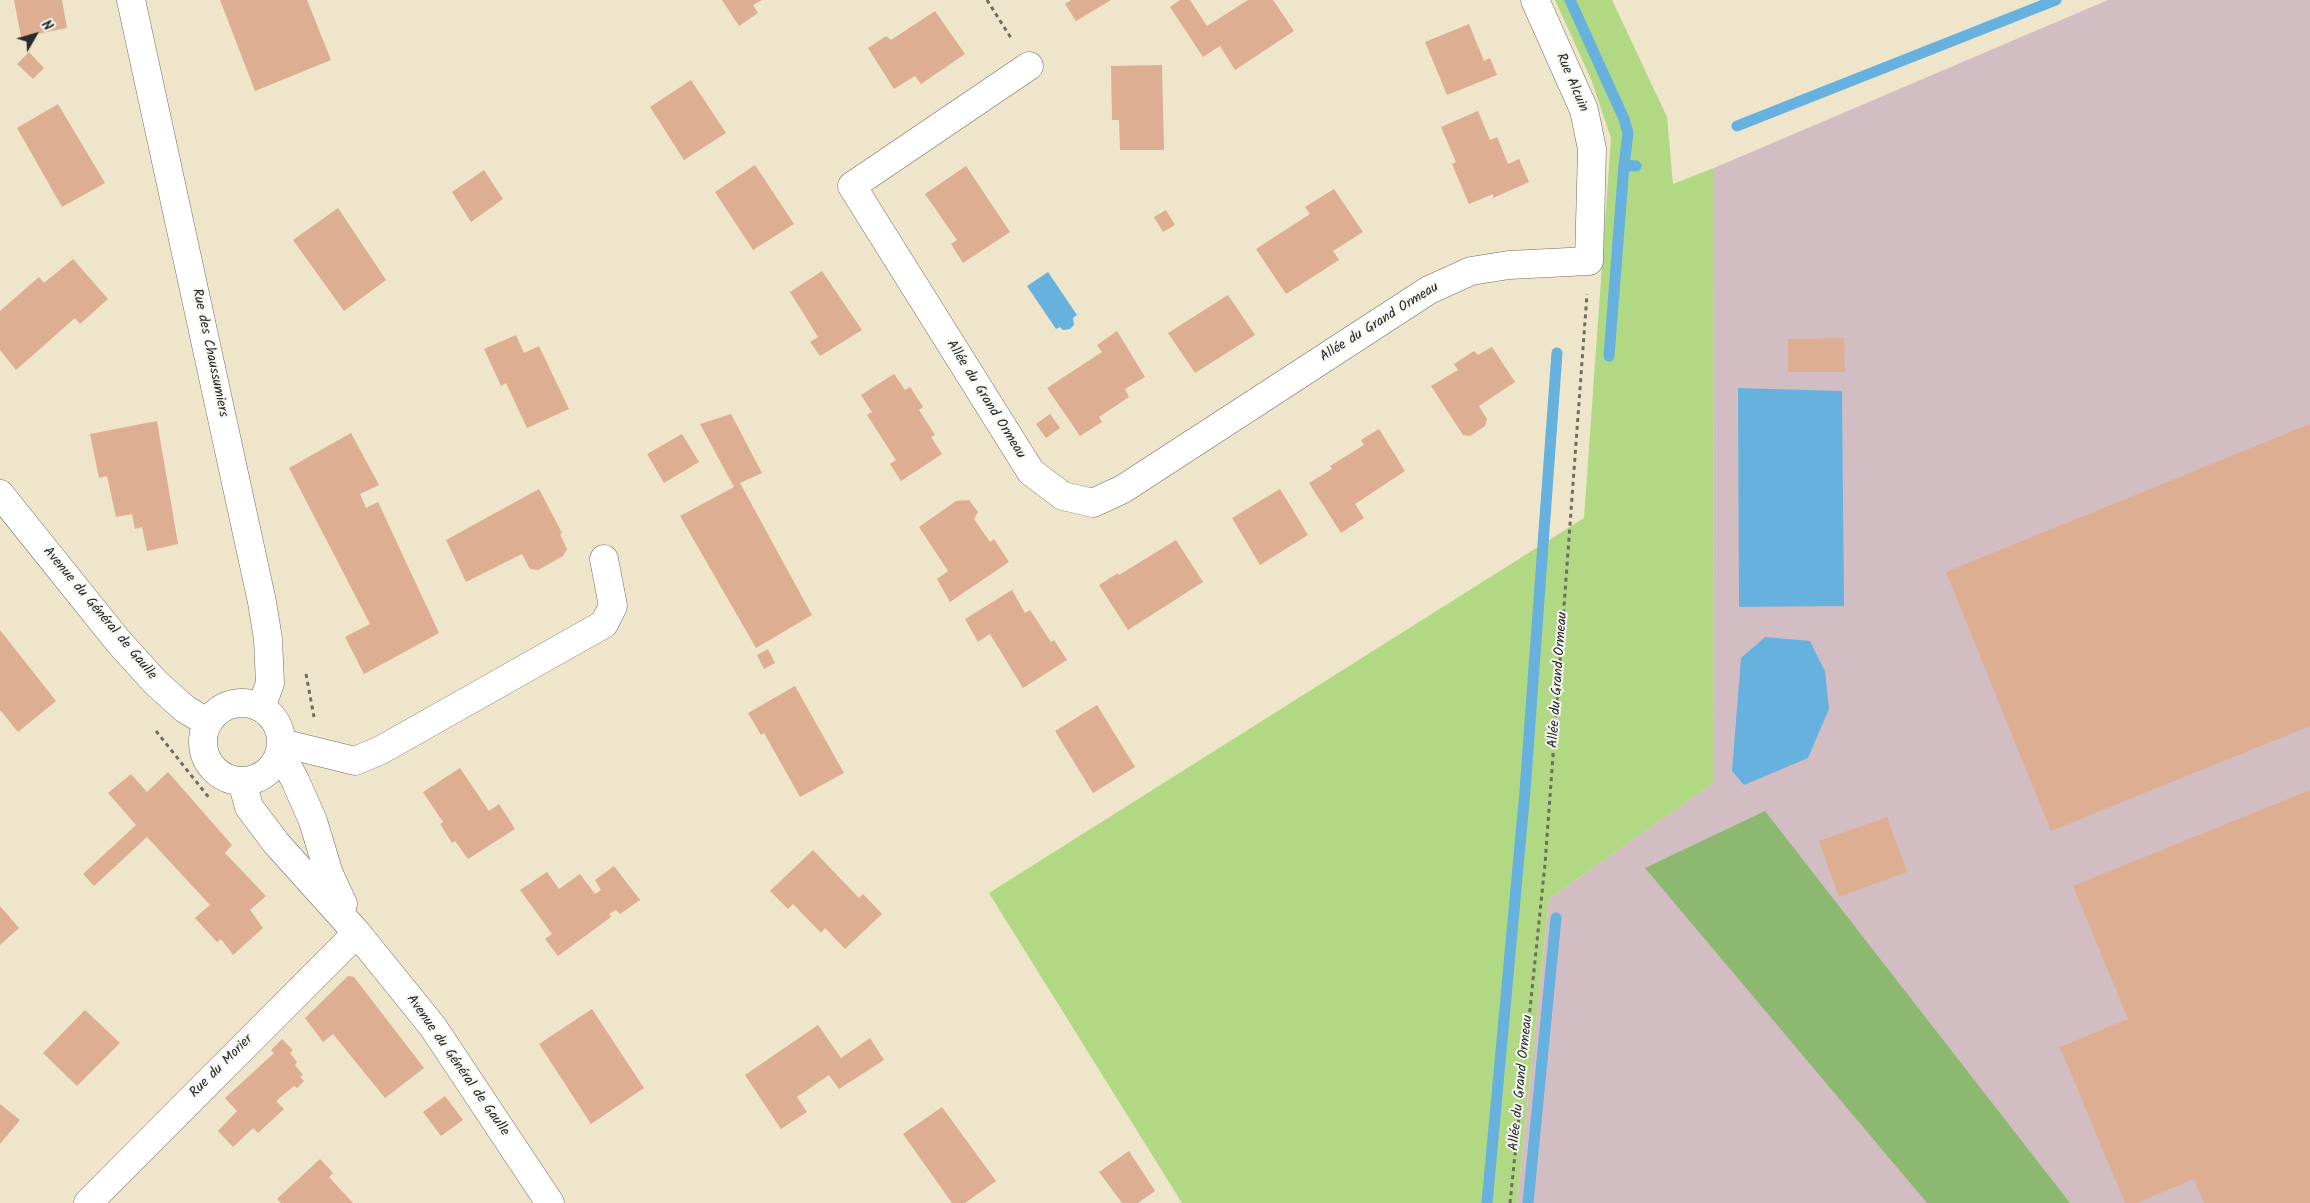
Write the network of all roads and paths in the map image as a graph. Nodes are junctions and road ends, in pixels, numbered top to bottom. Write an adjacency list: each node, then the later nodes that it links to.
1 (132, 0): 8 (street, Rue des Chaussumiers)
2 (987, 0): 4 (path)
3 (1535, 0): 5 (street, Rue Alcuin)
4 (1029, 66): 5 (street, Allée du Grand Ormeau)
5 (1589, 261): 15 (path, Allée du Grand Ormeau)
6 (0, 494): 9 (street, Avenue du Général de Gaulle)
7 (604, 559): 10 (street)
8 (261, 708): 9 (street); 10 (street, Avenue du Général de Gaulle)
9 (208, 723): 11 (street)
10 (281, 748): 11 (street); 12 (street, Avenue du Général de Gaulle)
11 (242, 781): 12 (street, Avenue du Général de Gaulle)
12 (357, 933): 13 (street, Rue du Morier); 14 (street, Avenue du Général de Gaulle)
13 (88, 1203)
14 (550, 1203)
15 (1510, 1203)

